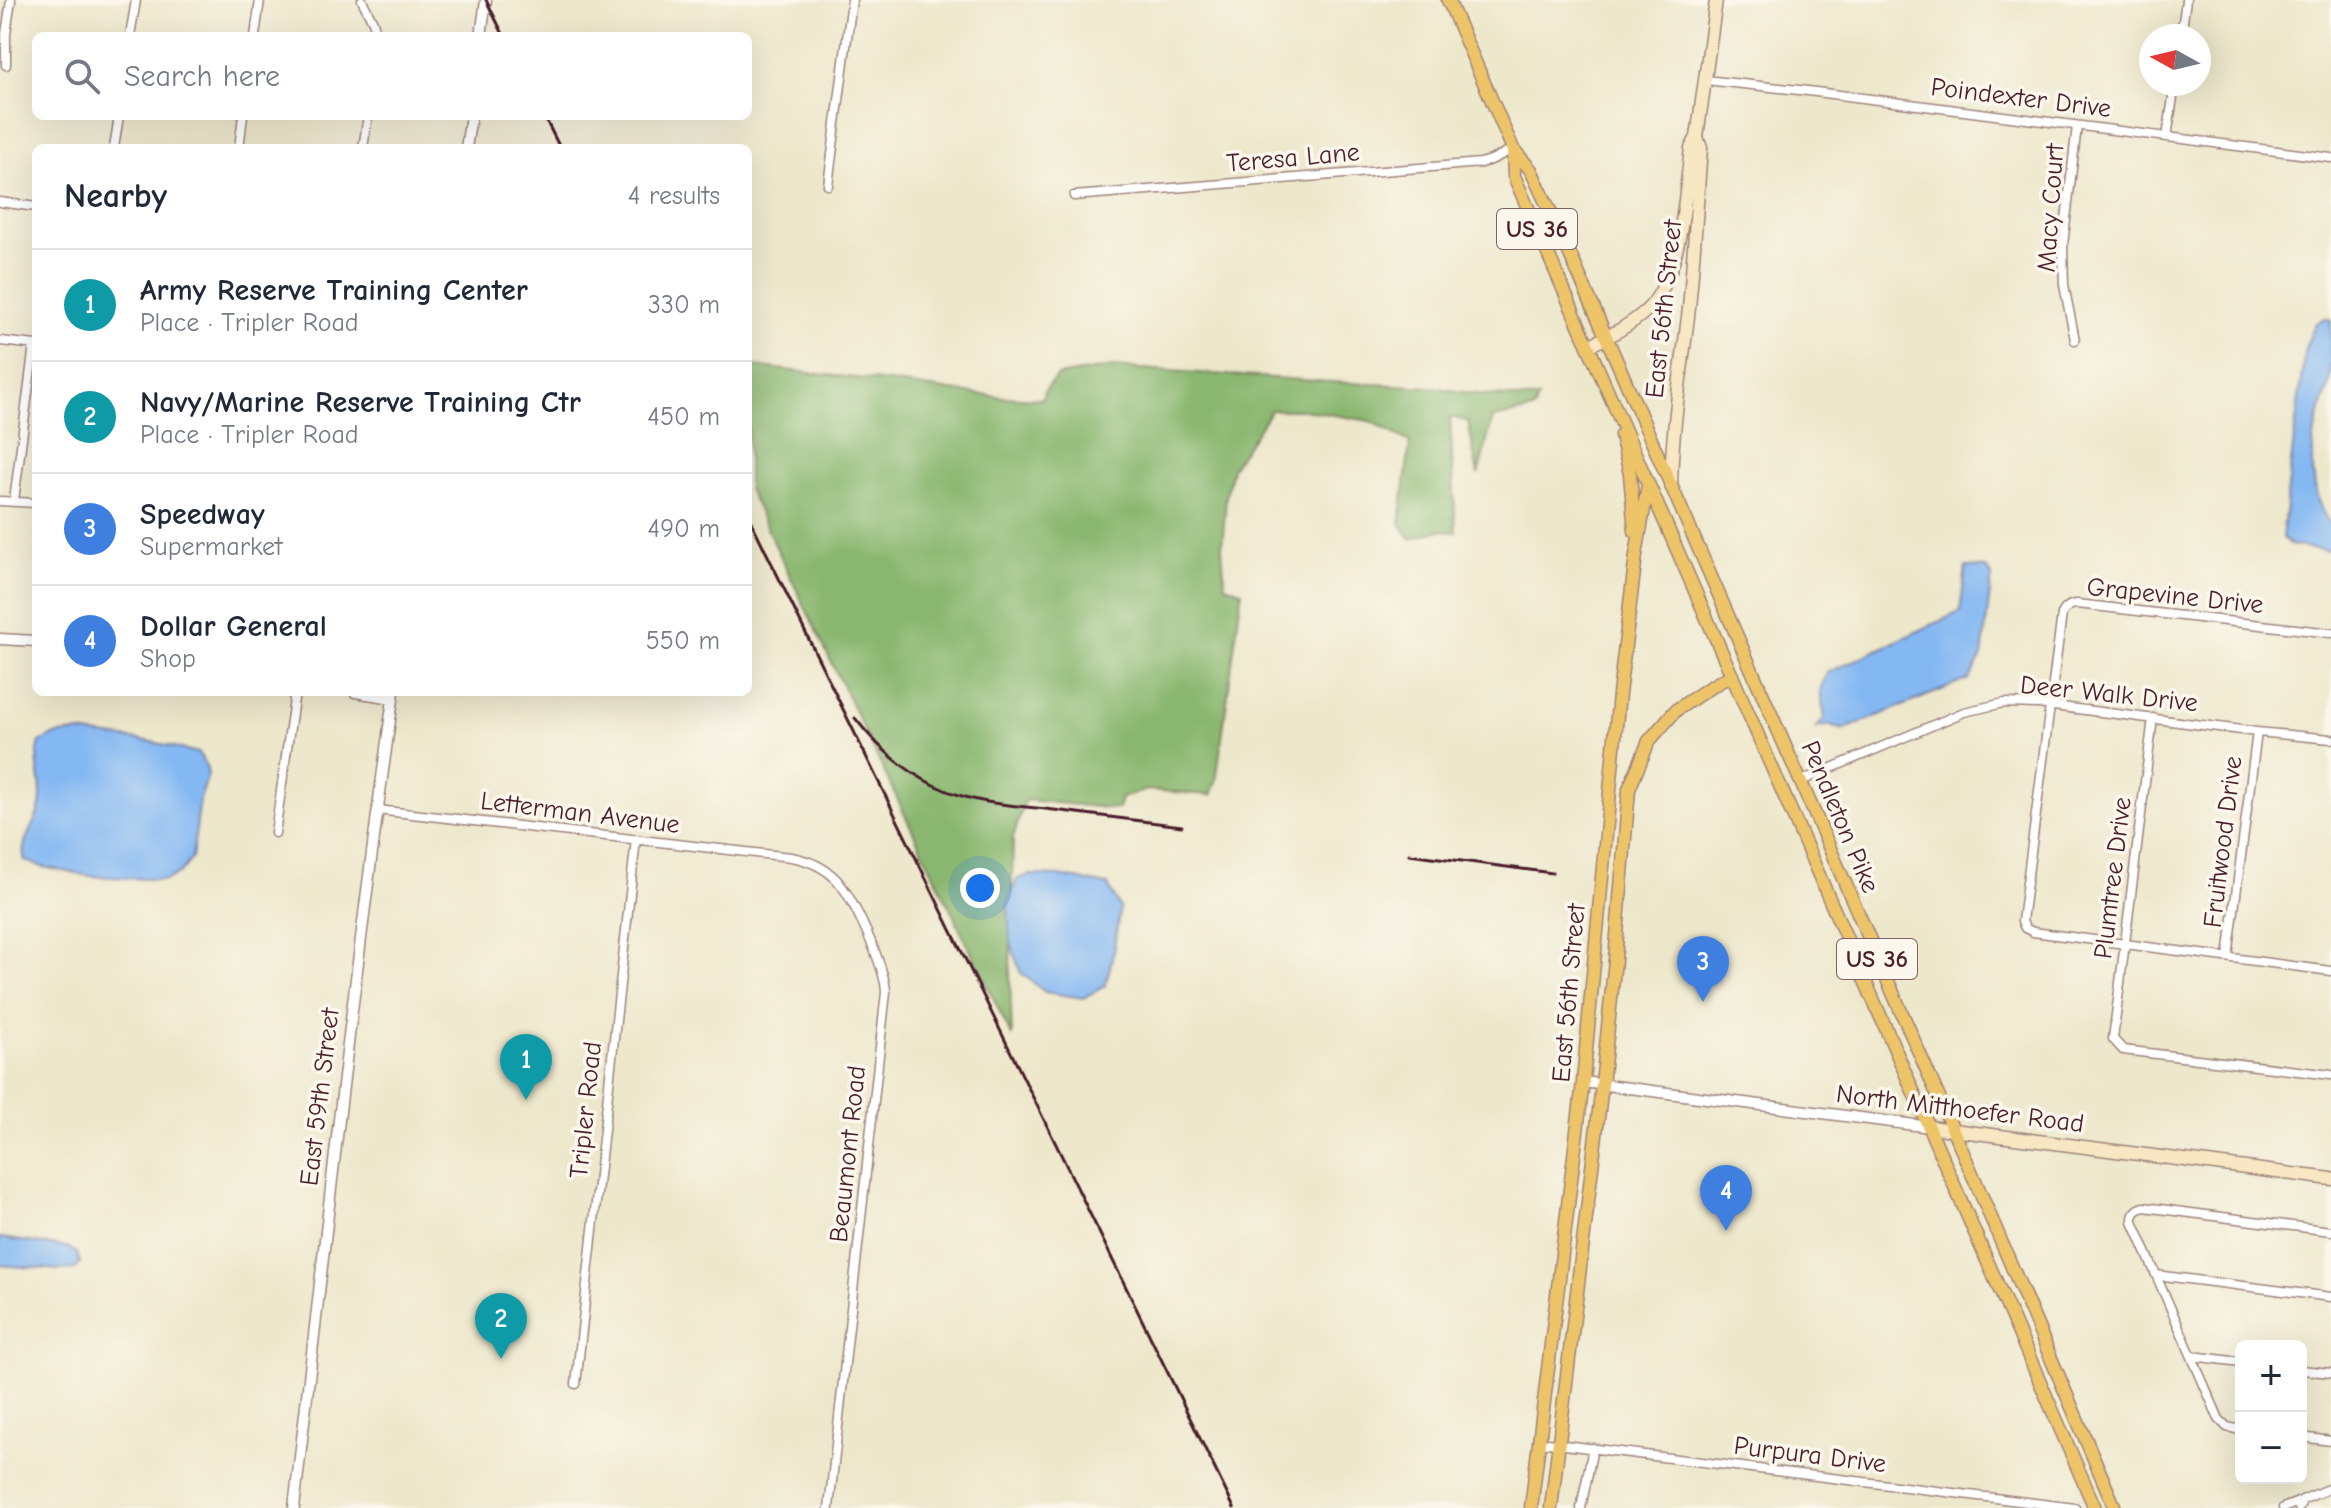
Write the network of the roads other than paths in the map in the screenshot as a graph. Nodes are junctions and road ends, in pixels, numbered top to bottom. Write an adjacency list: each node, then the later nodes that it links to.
1 (11, 0): 11 (street)
2 (136, 0): 12 (street)
3 (260, 0): 13 (street)
4 (362, 0): 14 (street)
5 (486, 0): 15 (street)
6 (852, 0): 32 (street)
7 (1448, 0): 30 (main road, Pendleton Pike / US 36)
8 (1716, 0): 17 (main road, East 56th Street)
9 (2186, 0): 10 (street)
10 (2183, 24)
11 (4, 28): 16 (street)
12 (131, 32)
13 (256, 32)
14 (376, 32)
15 (482, 32)
16 (6, 65)
17 (1705, 80): 23 (street, Poindexter Drive); 24 (main road, East 56th Street)
18 (2173, 96): 25 (street)
19 (118, 120): 26 (street)
20 (242, 120): 27 (street)
21 (367, 120): 28 (street)
22 (470, 120): 29 (street)
23 (2077, 126): 25 (street, Poindexter Drive); 37 (street, Macy Court)
24 (1697, 137): 36 (main road, East 56th Street); 44 (main road, East 56th Street)
25 (2167, 137): 31 (street, Poindexter Drive)
26 (115, 144)
27 (240, 144)
28 (364, 144)
29 (467, 144)
30 (1513, 149): 33 (street, Teresa Lane); 36 (main road, Pendleton Pike / US 36); 40 (main road, Pendleton Pike / US 36)
31 (2331, 158)
32 (828, 185)
33 (1074, 196)
34 (0, 202): 35 (street)
35 (32, 206)
36 (1606, 338): 40 (main road, East 56th Street); 44 (main road, Pendleton Pike / US 36)
37 (2075, 340)
38 (0, 341): 39 (street)
39 (32, 345)
40 (1588, 346): 42 (main road, Pendleton Pike / US 36)
41 (32, 367): 46 (street)
42 (1612, 401): 43 (main road, Pendleton Pike / US 36); 48 (main road)
43 (1648, 482): 48 (main road, East 56th Street); 52 (main road, Pendleton Pike / US 36)
44 (1671, 486): 59 (main road, Pendleton Pike / US 36)
45 (0, 501): 46 (street)
46 (14, 501): 47 (street)
47 (32, 503)
48 (1636, 555): 68 (main road, East 56th Street)
49 (2331, 633): 55 (street, Grapevine Drive)
50 (0, 639): 51 (street)
51 (32, 641)
52 (1732, 675): 69 (main road, East 56th Street); 70 (main road, Pendleton Pike / US 36)
53 (294, 696): 61 (street)
54 (393, 696): 60 (street, East 59th Street)
55 (2050, 705): 56 (street, Deer Walk Drive); 59 (street, Deer Walk Drive); 64 (street, Grapevine Drive)
56 (2153, 718): 57 (street, Deer Walk Drive); 64 (street, Plumtree Drive)
57 (2257, 732): 58 (street, Deer Walk Drive); 65 (street, Fruitwood Drive)
58 (2331, 739)
59 (1801, 781): 71 (main road, Pendleton Pike / US 36)
60 (377, 810): 62 (street, Letterman Avenue); 89 (street, East 59th Street)
61 (275, 833)
62 (636, 839): 63 (street, Letterman Avenue); 80 (street, Tripler Road)
63 (779, 855): 90 (street, Beaumont Road)
64 (2125, 945): 65 (street); 67 (street, Plumtree Drive)
65 (2228, 957): 66 (street)
66 (2331, 971)
67 (2331, 1075)
68 (1583, 1082): 69 (street, North Mitthoefer Road); 84 (main road, East 56th Street)
69 (1602, 1085): 70 (street, North Mitthoefer Road); 85 (main road, East 56th Street)
70 (1930, 1127): 71 (main road, North Mitthoefer Road); 95 (main road, Pendleton Pike / US 36)
71 (1952, 1130): 72 (main road, North Mitthoefer Road); 96 (main road, Pendleton Pike / US 36)
72 (2331, 1179)
73 (2331, 1231): 74 (street)
74 (2156, 1275): 75 (street); 76 (street)
75 (2331, 1297)
76 (2192, 1356): 77 (street); 81 (street)
77 (2235, 1361)
78 (2307, 1371): 79 (street)
79 (2331, 1373)
80 (576, 1384)
81 (2235, 1429)
82 (2307, 1438): 83 (street)
83 (2331, 1441)
84 (1540, 1442): 85 (street, Purpura Drive); 91 (main road, East 56th Street)
85 (1560, 1444): 86 (street, Purpura Drive); 92 (main road, East 56th Street)
86 (1593, 1448): 93 (street); 94 (street, Purpura Drive)
87 (2331, 1489): 88 (street)
88 (2300, 1504): 97 (street)
89 (294, 1508)
90 (829, 1508)
91 (1531, 1508)
92 (1551, 1508)
93 (1581, 1508)
94 (2075, 1508)
95 (2095, 1508)
96 (2115, 1508)
97 (2283, 1508)

